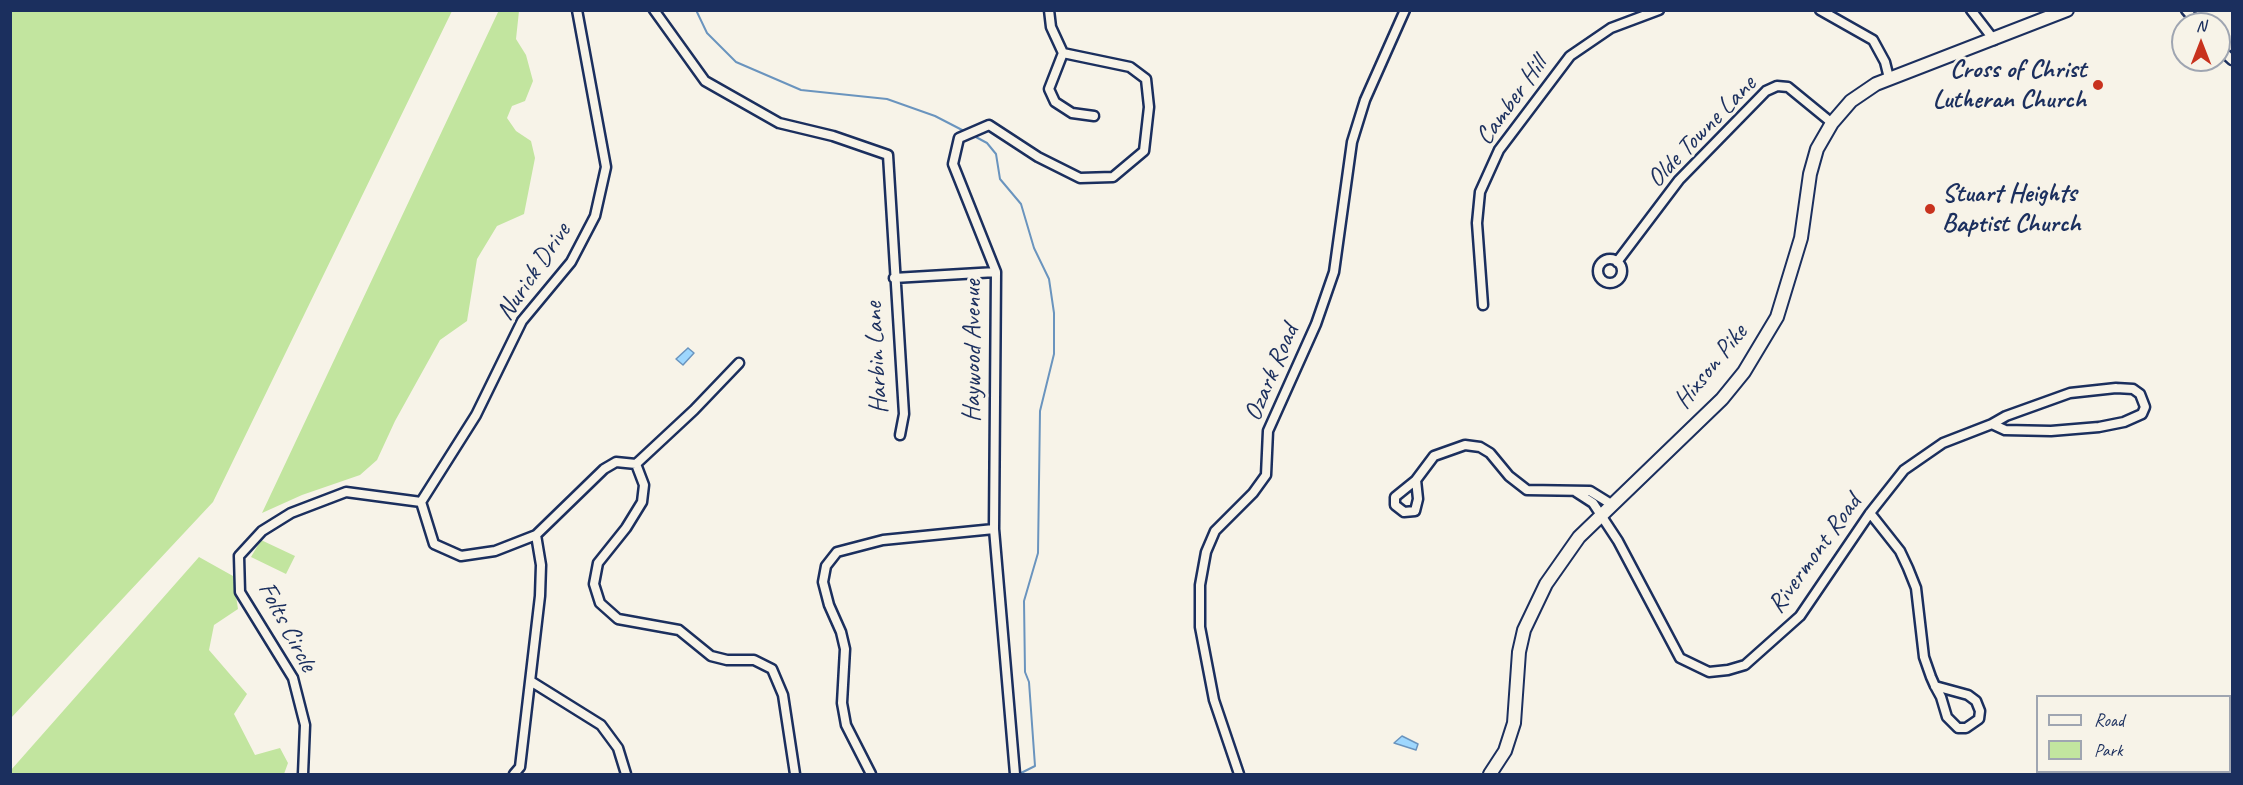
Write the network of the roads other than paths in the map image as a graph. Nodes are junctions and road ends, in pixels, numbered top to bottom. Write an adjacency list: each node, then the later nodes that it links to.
1 (577, 10): 24 (street, Nurick Drive)
2 (654, 10): 16 (street, Harbin Lane)
3 (1049, 10): 10 (street)
4 (1405, 10): 38 (street, Ozark Road)
5 (1659, 10): 17 (street, Camber Hill)
6 (1820, 10): 11 (street)
7 (1971, 10): 9 (street)
8 (2067, 10): 9 (main road, Hixson Pike)
9 (1994, 40): 11 (main road, Hixson Pike)
10 (1063, 53): 12 (street); 15 (street, Haywood Avenue)
11 (1890, 78): 13 (main road, Hixson Pike)
12 (1094, 116)
13 (1832, 123): 14 (street, Olde Towne Lane); 25 (main road, Hixson Pike)
14 (1617, 262)
15 (996, 272): 16 (street); 28 (street, Haywood Avenue)
16 (894, 278): 20 (street, Harbin Lane)
17 (1483, 304)
18 (739, 363): 21 (street)
19 (1992, 424): 19 (street, Rivermont Road); 26 (street, Rivermont Road)
20 (900, 435)
21 (636, 464): 29 (street); 35 (street)
22 (1416, 480): 23 (street)
23 (1576, 492): 25 (street); 27 (street, Rivermont Road)
24 (421, 502): 29 (street); 32 (street, Folts Circle)
25 (1611, 504): 27 (main road, Hixson Pike)
26 (1870, 513): 27 (street, Rivermont Road); 31 (street)
27 (1600, 515): 39 (main road, Hixson Pike)
28 (994, 529): 36 (street); 37 (street, Haywood Avenue)
29 (536, 535): 30 (street)
30 (532, 682): 33 (street); 34 (street)
31 (1935, 686): 31 (street)
32 (303, 774)
33 (514, 774)
34 (626, 774)
35 (795, 774)
36 (871, 774)
37 (1015, 774)
38 (1239, 774)
39 (1490, 774)

